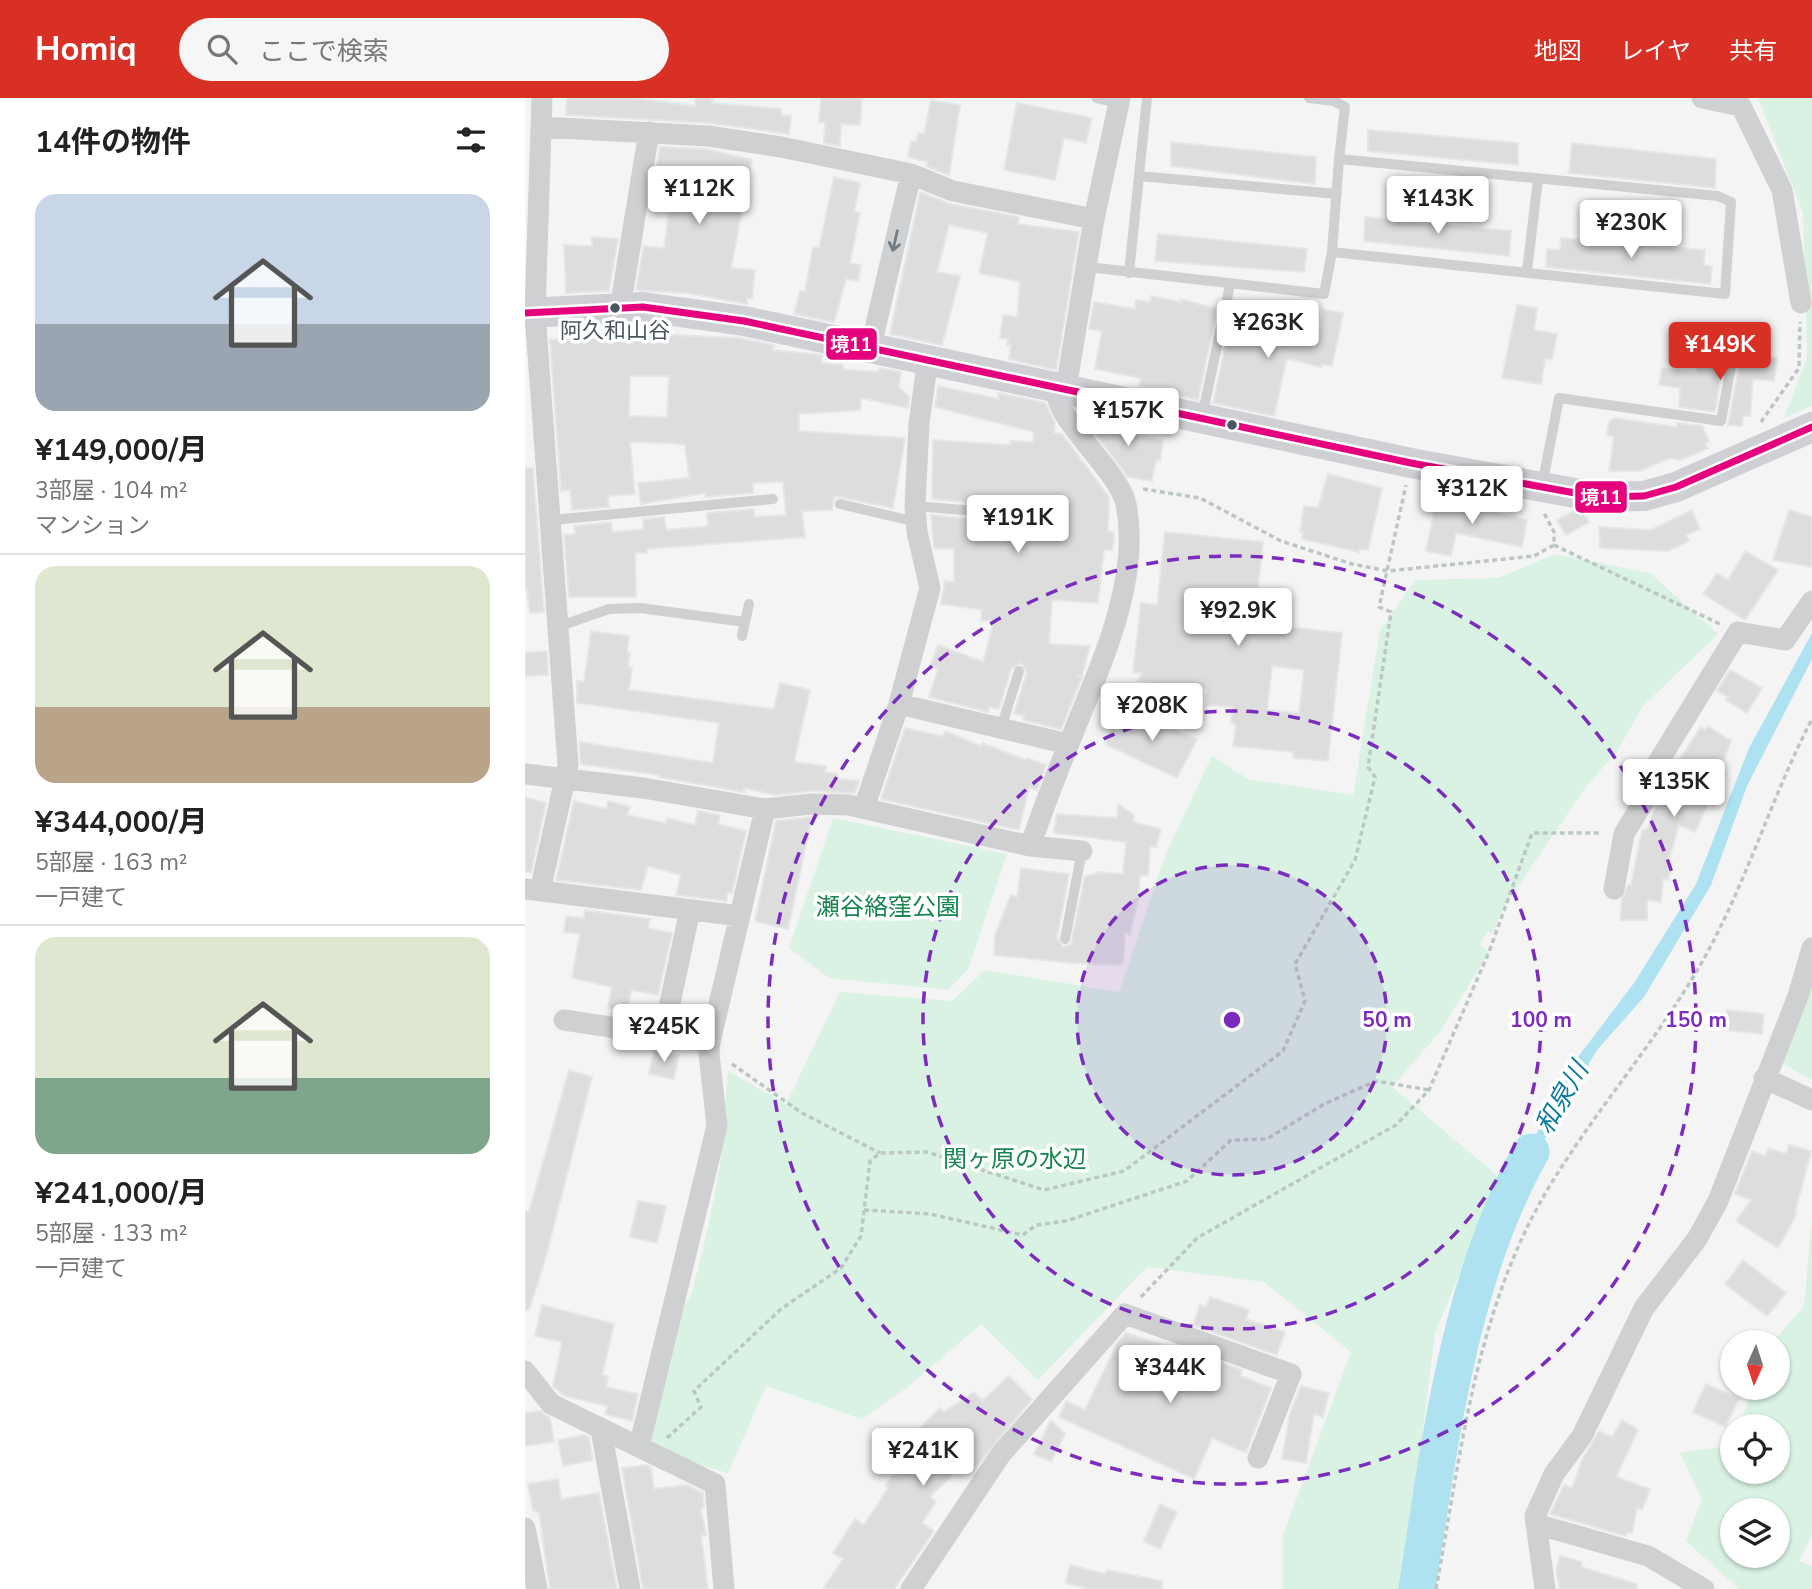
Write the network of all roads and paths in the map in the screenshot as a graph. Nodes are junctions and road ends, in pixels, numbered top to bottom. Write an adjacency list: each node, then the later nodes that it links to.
1 (542, 98): 7 (street)
2 (1097, 98): 6 (lane)
3 (1147, 98): 11 (lane)
4 (1309, 98): 9 (lane)
5 (1702, 98): 20 (street)
6 (1119, 100): 14 (street)
7 (541, 127): 8 (street); 22 (street)
8 (649, 132): 10 (street); 21 (street)
9 (1339, 159): 12 (lane); 13 (lane)
10 (911, 174): 14 (street); 23 (street, one-way to 23)
11 (1139, 176): 13 (lane); 18 (lane)
12 (1538, 179): 17 (lane); 17 (lane)
13 (1336, 194): 15 (lane)
14 (1094, 219): 16 (street)
15 (1332, 252): 17 (lane); 19 (lane)
16 (1088, 267): 18 (lane); 26 (street)
17 (1527, 271)
18 (1129, 273): 19 (lane)
19 (1230, 285): 27 (lane)
20 (1801, 303): 28 (path)
21 (620, 308): 22 (street); 23 (street)
22 (530, 313): 37 (street)
23 (871, 346): 24 (street)
24 (928, 359): 26 (street); 36 (street)
25 (1731, 366): 32 (lane)
26 (1061, 388): 27 (street); 31 (street)
27 (1202, 417): 30 (street)
28 (1760, 423)
29 (1812, 427): 32 (street)
30 (1411, 463): 32 (street); 39 (path)
31 (1121, 486): 39 (path); 50 (street)
32 (1535, 487): 38 (path)
33 (773, 499): 37 (lane)
34 (840, 504): 36 (lane)
35 (999, 513): 36 (lane)
36 (916, 514): 47 (street)
37 (552, 520): 43 (street)
38 (1554, 545): 39 (path); 44 (path)
39 (1388, 571): 70 (path)
40 (1812, 601): 44 (street)
41 (749, 604): 42 (lane)
42 (745, 622): 43 (lane); 45 (lane)
43 (557, 627): 52 (street)
44 (1738, 632): 55 (street)
45 (742, 636)
46 (1019, 671): 49 (lane)
47 (899, 704): 49 (street); 53 (street)
48 (1812, 719): 84 (path)
49 (1001, 728): 50 (street)
50 (1068, 744): 56 (street)
51 (525, 774): 52 (street)
52 (567, 780): 54 (street); 59 (street)
53 (865, 808): 54 (street); 56 (street)
54 (765, 809): 61 (street)
55 (1625, 834): 58 (street); 68 (path)
56 (1030, 846): 57 (street)
57 (1082, 851): 62 (lane)
58 (1614, 889)
59 (532, 890): 60 (street)
60 (690, 909): 61 (street); 65 (street)
61 (740, 916): 66 (street)
62 (1065, 939)
63 (1812, 948): 67 (street)
64 (564, 1020): 65 (street)
65 (663, 1035): 66 (street)
66 (710, 1045): 70 (path); 76 (street)
67 (1764, 1077): 69 (street); 78 (street)
68 (1429, 1090): 71 (path); 72 (path)
69 (1812, 1100)
70 (880, 1153): 71 (path)
71 (864, 1210): 76 (path)
72 (1125, 1314): 77 (street); 83 (street)
73 (525, 1371): 74 (street)
74 (531, 1392): 75 (street)
75 (601, 1430): 76 (street); 81 (street)
76 (646, 1450): 82 (street)
77 (1258, 1458)
78 (1536, 1524): 85 (street); 86 (street)
79 (525, 1528): 80 (street)
80 (537, 1589)
81 (630, 1589)
82 (724, 1589)
83 (911, 1589)
84 (1436, 1589)
85 (1545, 1589)
86 (1704, 1589)

